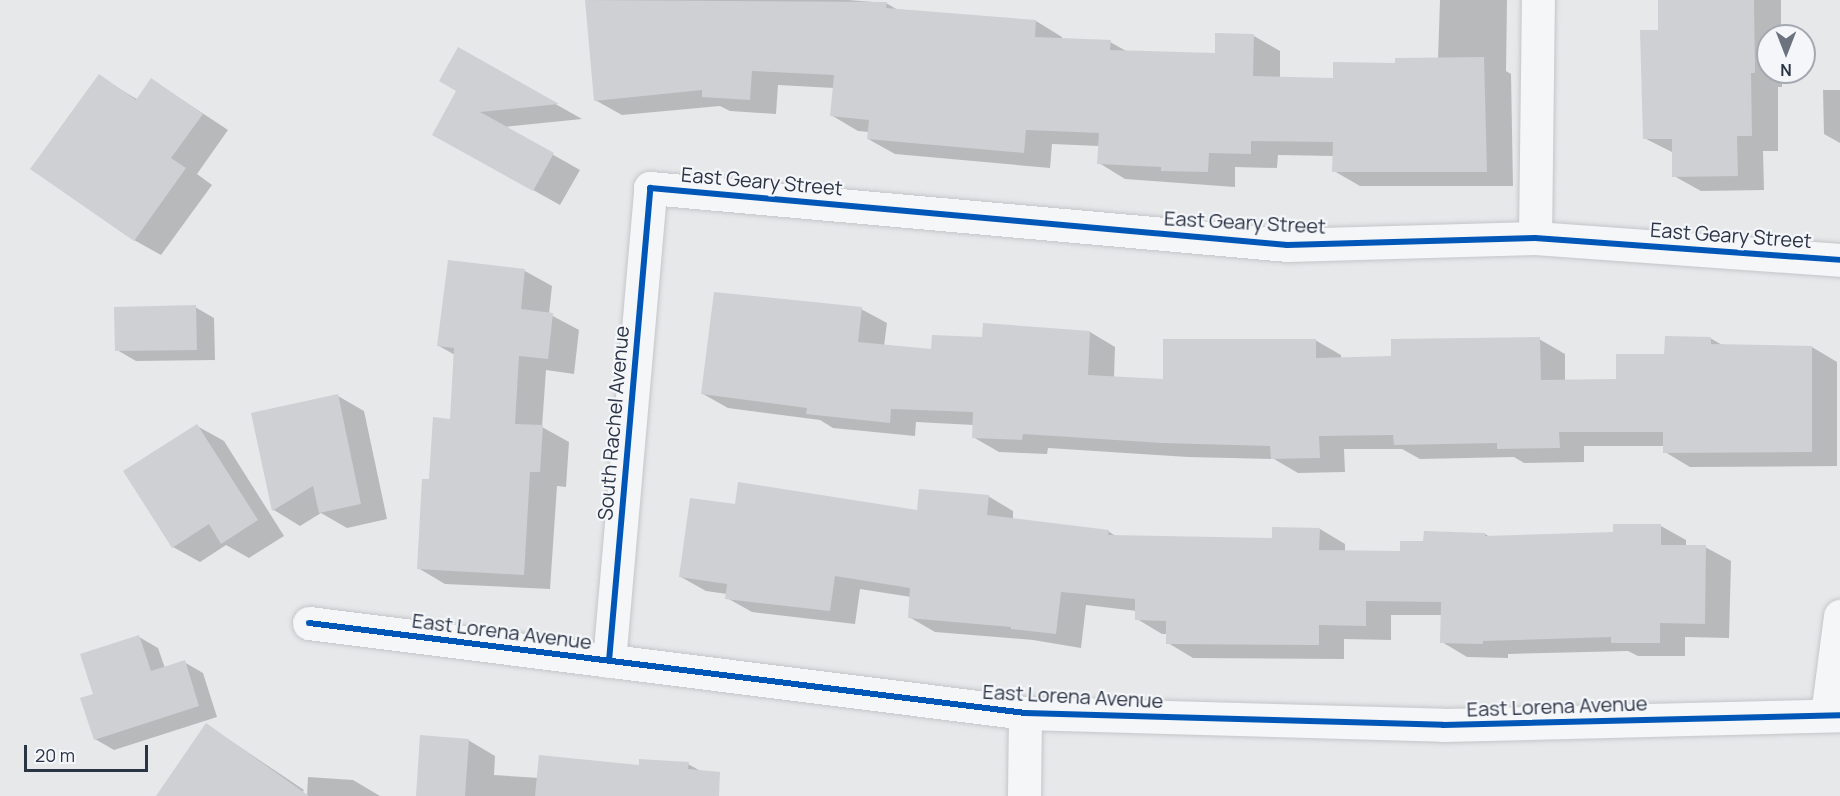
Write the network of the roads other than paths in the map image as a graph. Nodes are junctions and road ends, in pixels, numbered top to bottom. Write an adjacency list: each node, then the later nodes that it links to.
1 (1539, 0): 3 (street)
2 (650, 188): 3 (street, East Geary Street); 7 (street, South Rachel Avenue)
3 (1535, 238): 4 (street, East Geary Street)
4 (1840, 260)
5 (1840, 616): 9 (street)
6 (309, 623): 7 (street, East Lorena Avenue)
7 (609, 661): 8 (street, East Lorena Avenue)
8 (1024, 713): 9 (street, East Lorena Avenue); 10 (street)
9 (1833, 715)
10 (1024, 796)

